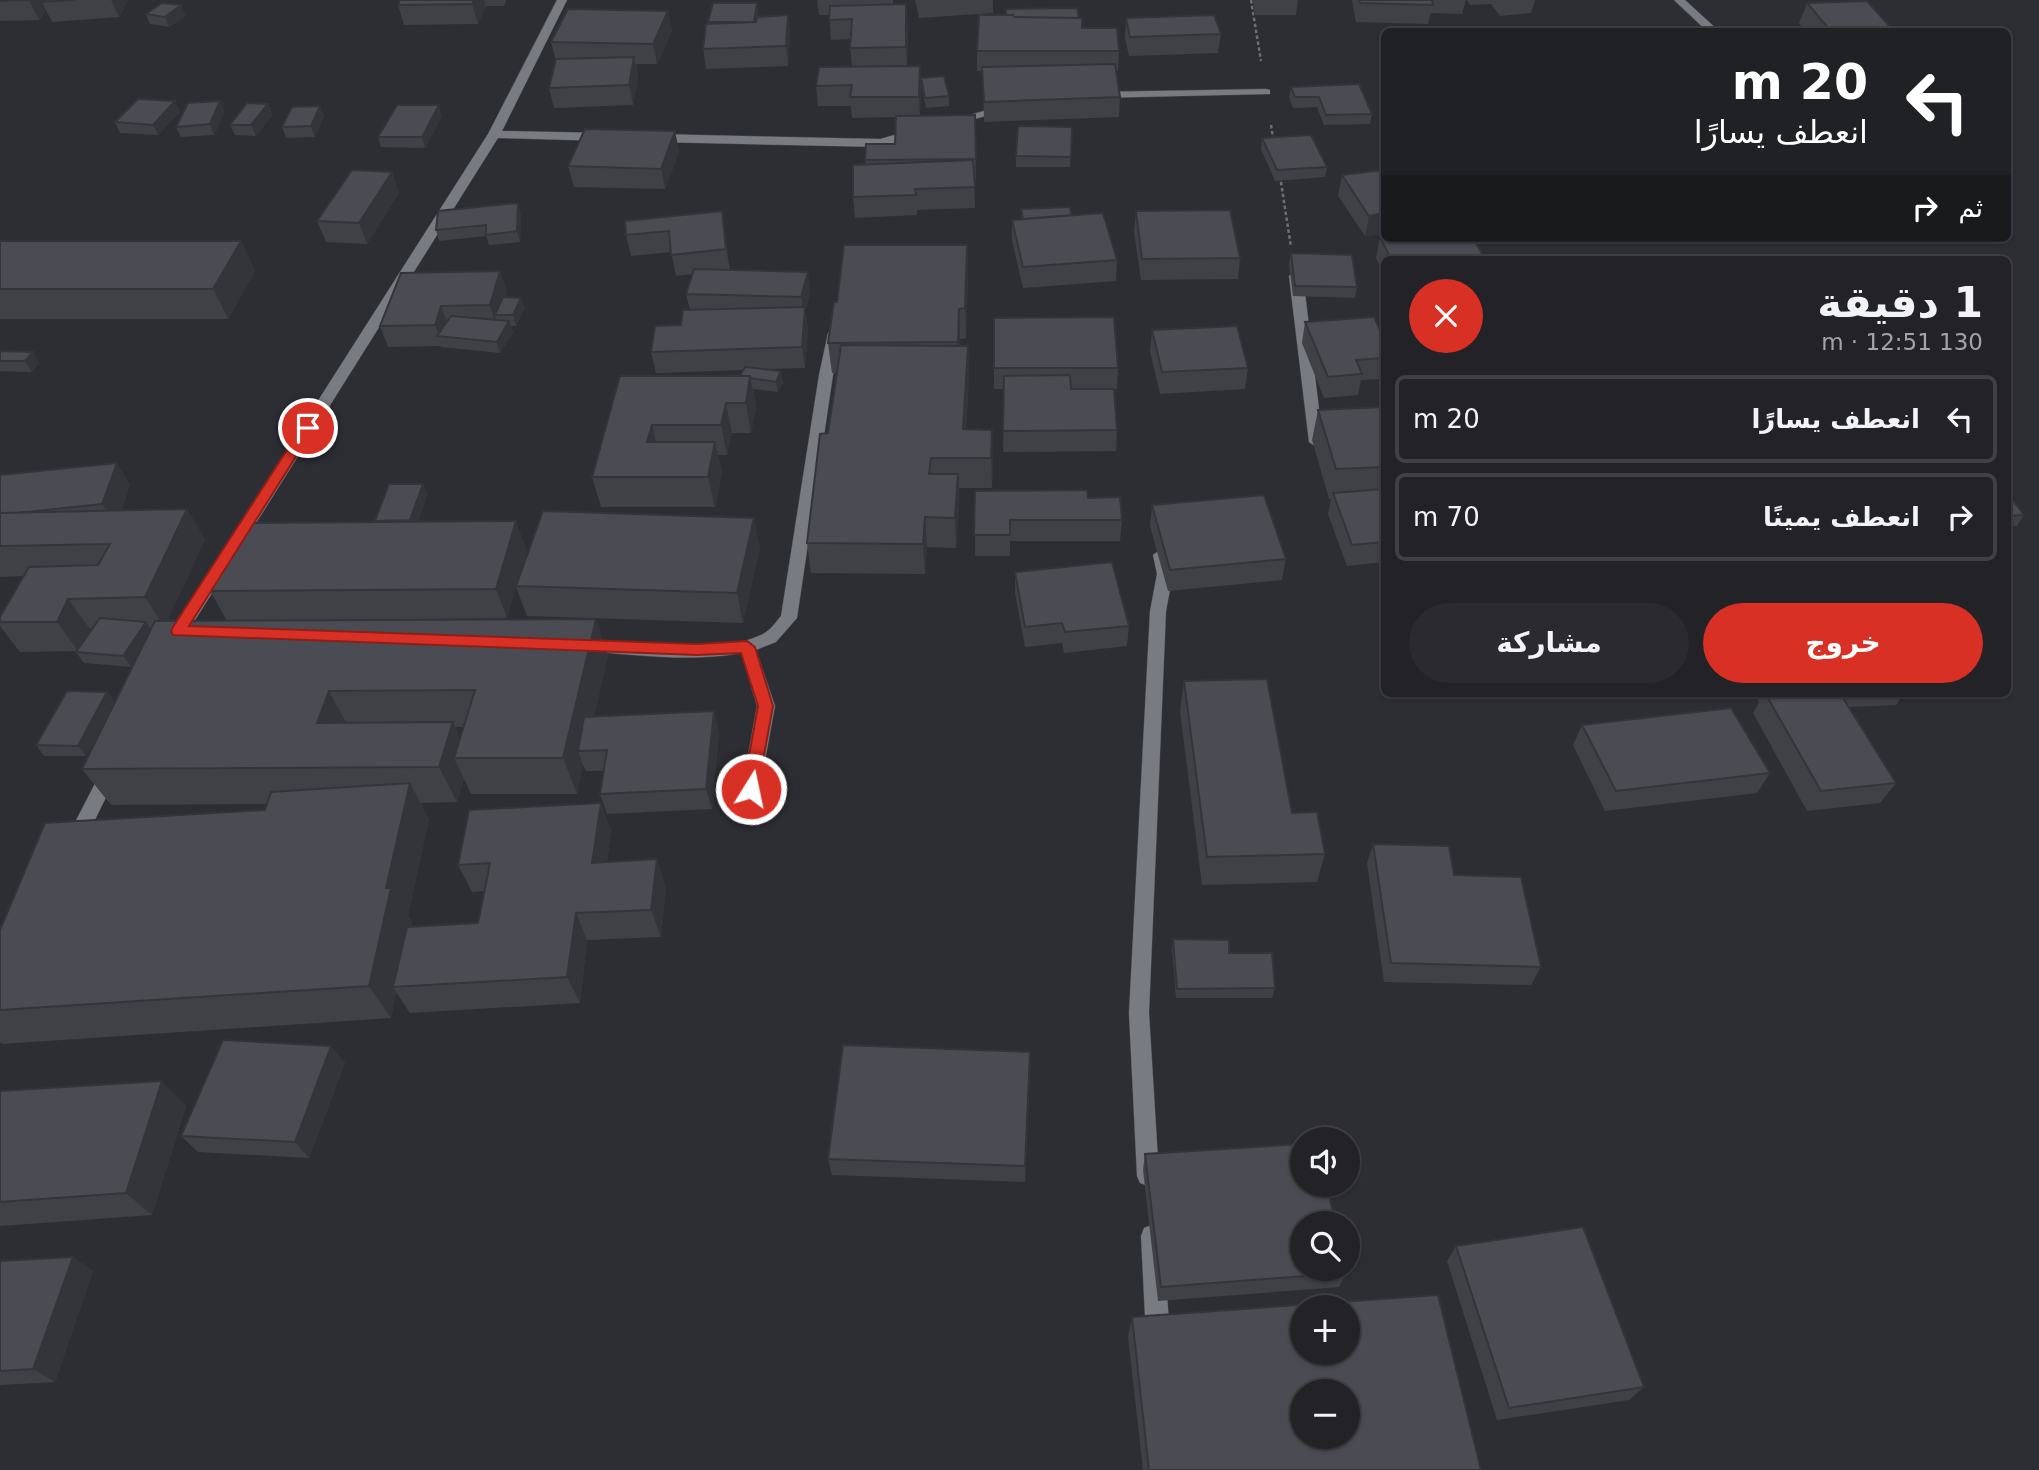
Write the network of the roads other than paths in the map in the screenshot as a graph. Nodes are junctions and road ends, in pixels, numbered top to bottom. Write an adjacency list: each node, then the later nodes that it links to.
1 (562, 0): 9 (street)
2 (1679, 0): 3 (street)
3 (1710, 28)
4 (1266, 92): 5 (street)
5 (1077, 95)
6 (1024, 103): 7 (street)
7 (945, 124)
8 (932, 128): 11 (street)
9 (494, 134): 10 (street); 18 (street)
10 (618, 137)
11 (646, 138)
12 (1294, 262): 14 (street)
13 (839, 313): 17 (street)
14 (1317, 442)
15 (1158, 540): 22 (street)
16 (561, 645): 17 (street)
17 (747, 647): 20 (street)
18 (166, 656)
19 (117, 756): 21 (street)
20 (751, 789)
21 (68, 856)
22 (1149, 1193)
23 (1151, 1221): 24 (street)
24 (1159, 1359)

